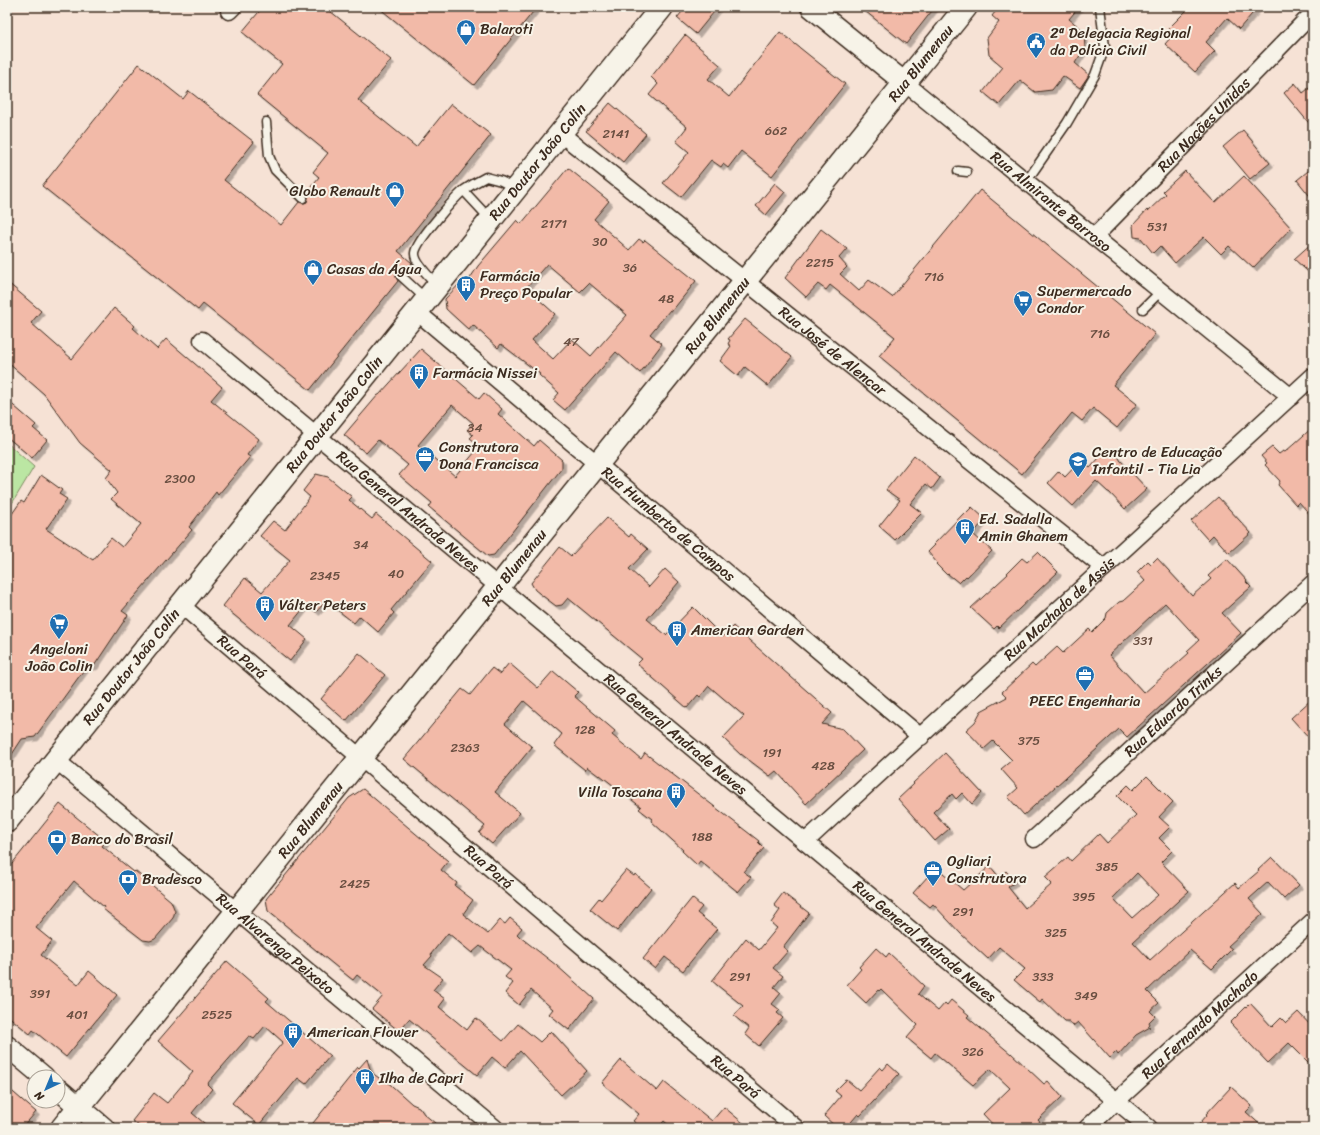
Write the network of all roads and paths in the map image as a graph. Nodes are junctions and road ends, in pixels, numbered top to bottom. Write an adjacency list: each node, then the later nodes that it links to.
1 (662, 7): 8 (main road, Rua Doutor João Colin)
2 (811, 7): 6 (street, Rua Almirante Barroso)
3 (966, 7): 6 (main road, Rua Blumenau)
4 (1100, 7): 11 (lane)
5 (1313, 13): 16 (street, Rua Nações Unidas)
6 (905, 83): 11 (street, Rua Almirante Barroso); 18 (main road, Rua Blumenau)
7 (266, 122): 14 (lane)
8 (560, 133): 12 (main road, Rua Doutor João Colin); 18 (street, Rua José de Alencar)
9 (958, 171): 10 (lane)
10 (967, 172)
11 (1026, 182): 16 (street, Rua Almirante Barroso)
12 (516, 188): 13 (lane); 15 (main road, Rua Doutor João Colin)
13 (464, 190): 15 (lane); 20 (lane)
14 (303, 198)
15 (491, 220): 20 (main road, Rua Doutor João Colin)
16 (1094, 237): 19 (street, Rua Almirante Barroso)
17 (401, 276): 20 (lane)
18 (745, 281): 26 (main road, Rua Blumenau); 27 (street, Rua José de Alencar)
19 (1161, 291): 21 (lane); 24 (street, Rua Almirante Barroso)
20 (427, 299): 25 (main road, Rua Doutor João Colin); 26 (street, Rua Humberto de Campos)
21 (1143, 309)
22 (202, 340): 25 (street, Rua General Andrade Neves)
23 (1313, 376): 24 (street, Rua Machado de Assis)
24 (1291, 396): 27 (street, Rua Machado de Assis)
25 (317, 436): 29 (street, Rua General Andrade Neves); 30 (main road, Rua Doutor João Colin)
26 (598, 464): 29 (main road, Rua Blumenau); 31 (street, Rua Humberto de Campos)
27 (1104, 568): 31 (street, Rua Machado de Assis)
28 (1313, 583): 35 (street, Rua Eduardo Trinks)
29 (498, 587): 32 (main road, Rua Blumenau); 36 (street, Rua General Andrade Neves)
30 (181, 605): 32 (street, Rua Pará); 33 (main road, Rua Doutor João Colin)
31 (921, 737): 36 (street, Rua Machado de Assis)
32 (360, 758): 37 (main road, Rua Blumenau); 47 (street, Rua Pará)
33 (56, 760): 34 (main road, Rua Doutor João Colin); 37 (street, Rua Alvarenga Peixoto)
34 (8, 819)
35 (1034, 839)
36 (805, 842): 42 (street, Rua General Andrade Neves)
37 (237, 911): 43 (main road, Rua Blumenau); 46 (street, Rua Alvarenga Peixoto)
38 (1313, 920): 42 (street, Rua Fernando Machado)
39 (7, 1046): 40 (street)
40 (34, 1069)
41 (66, 1096): 43 (street)
42 (1116, 1101): 48 (street, Rua Fernando Machado); 49 (street, Rua General Andrade Neves)
43 (79, 1107): 44 (main road, Rua Blumenau); 45 (street)
44 (62, 1128)
45 (104, 1128)
46 (495, 1128)
47 (796, 1128)
48 (1087, 1128)
49 (1149, 1128)

